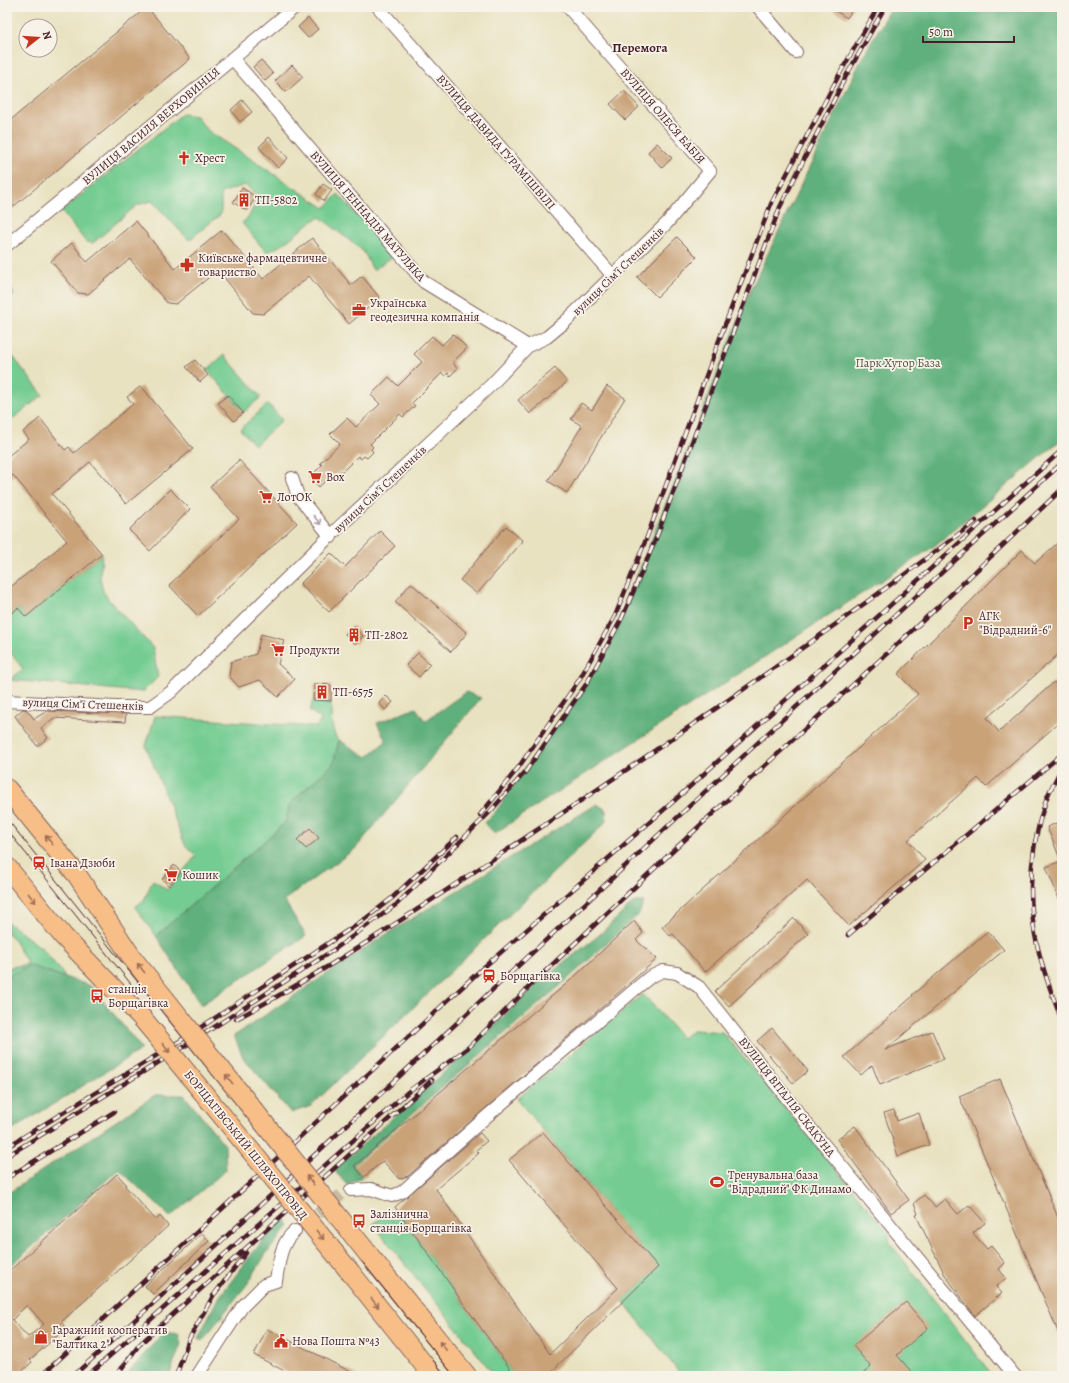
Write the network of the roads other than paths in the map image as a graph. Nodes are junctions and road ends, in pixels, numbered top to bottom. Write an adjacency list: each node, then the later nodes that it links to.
1 (295, 7): 6 (street, ВУЛИЦЯ ВАСИЛЯ ВЕРХОВИНЦЯ)
2 (378, 7): 9 (street, ВУЛИЦЯ ДАВИДА ГУРАМІШВІЛІ)
3 (568, 7): 7 (street, ВУЛИЦЯ ОЛЕСЯ БАБІЯ)
4 (758, 7): 5 (street)
5 (796, 52)
6 (232, 58): 8 (street, ВУЛИЦЯ ВАСИЛЯ ВЕРХОВИНЦЯ); 10 (street, ВУЛИЦЯ ГЕННАДІЯ МАТУЛЯКА)
7 (710, 171): 9 (street, вулиця Сімʼї Стешенків)
8 (7, 245)
9 (613, 276): 10 (street, вулиця Сімʼї Стешенків)
10 (528, 346): 12 (street, вулиця Сімʼї Стешенків)
11 (292, 478): 12 (street, one-way to 12)
12 (331, 536): 13 (street, вулиця Сімʼї Стешенків)
13 (7, 701)
14 (7, 789): 20 (main road, one-way to 14, bridge)
15 (7, 867): 19 (main road, БОРЩАГІВСЬКИЙ ШЛЯХОПРОВІД, one-way to 19, bridge)
16 (351, 1190): 21 (street, ВУЛИЦЯ ВІТАЛІЯ СКАКУНА)
17 (295, 1231): 18 (street)
18 (197, 1376)
19 (433, 1376)
20 (467, 1376)
21 (1015, 1376)

